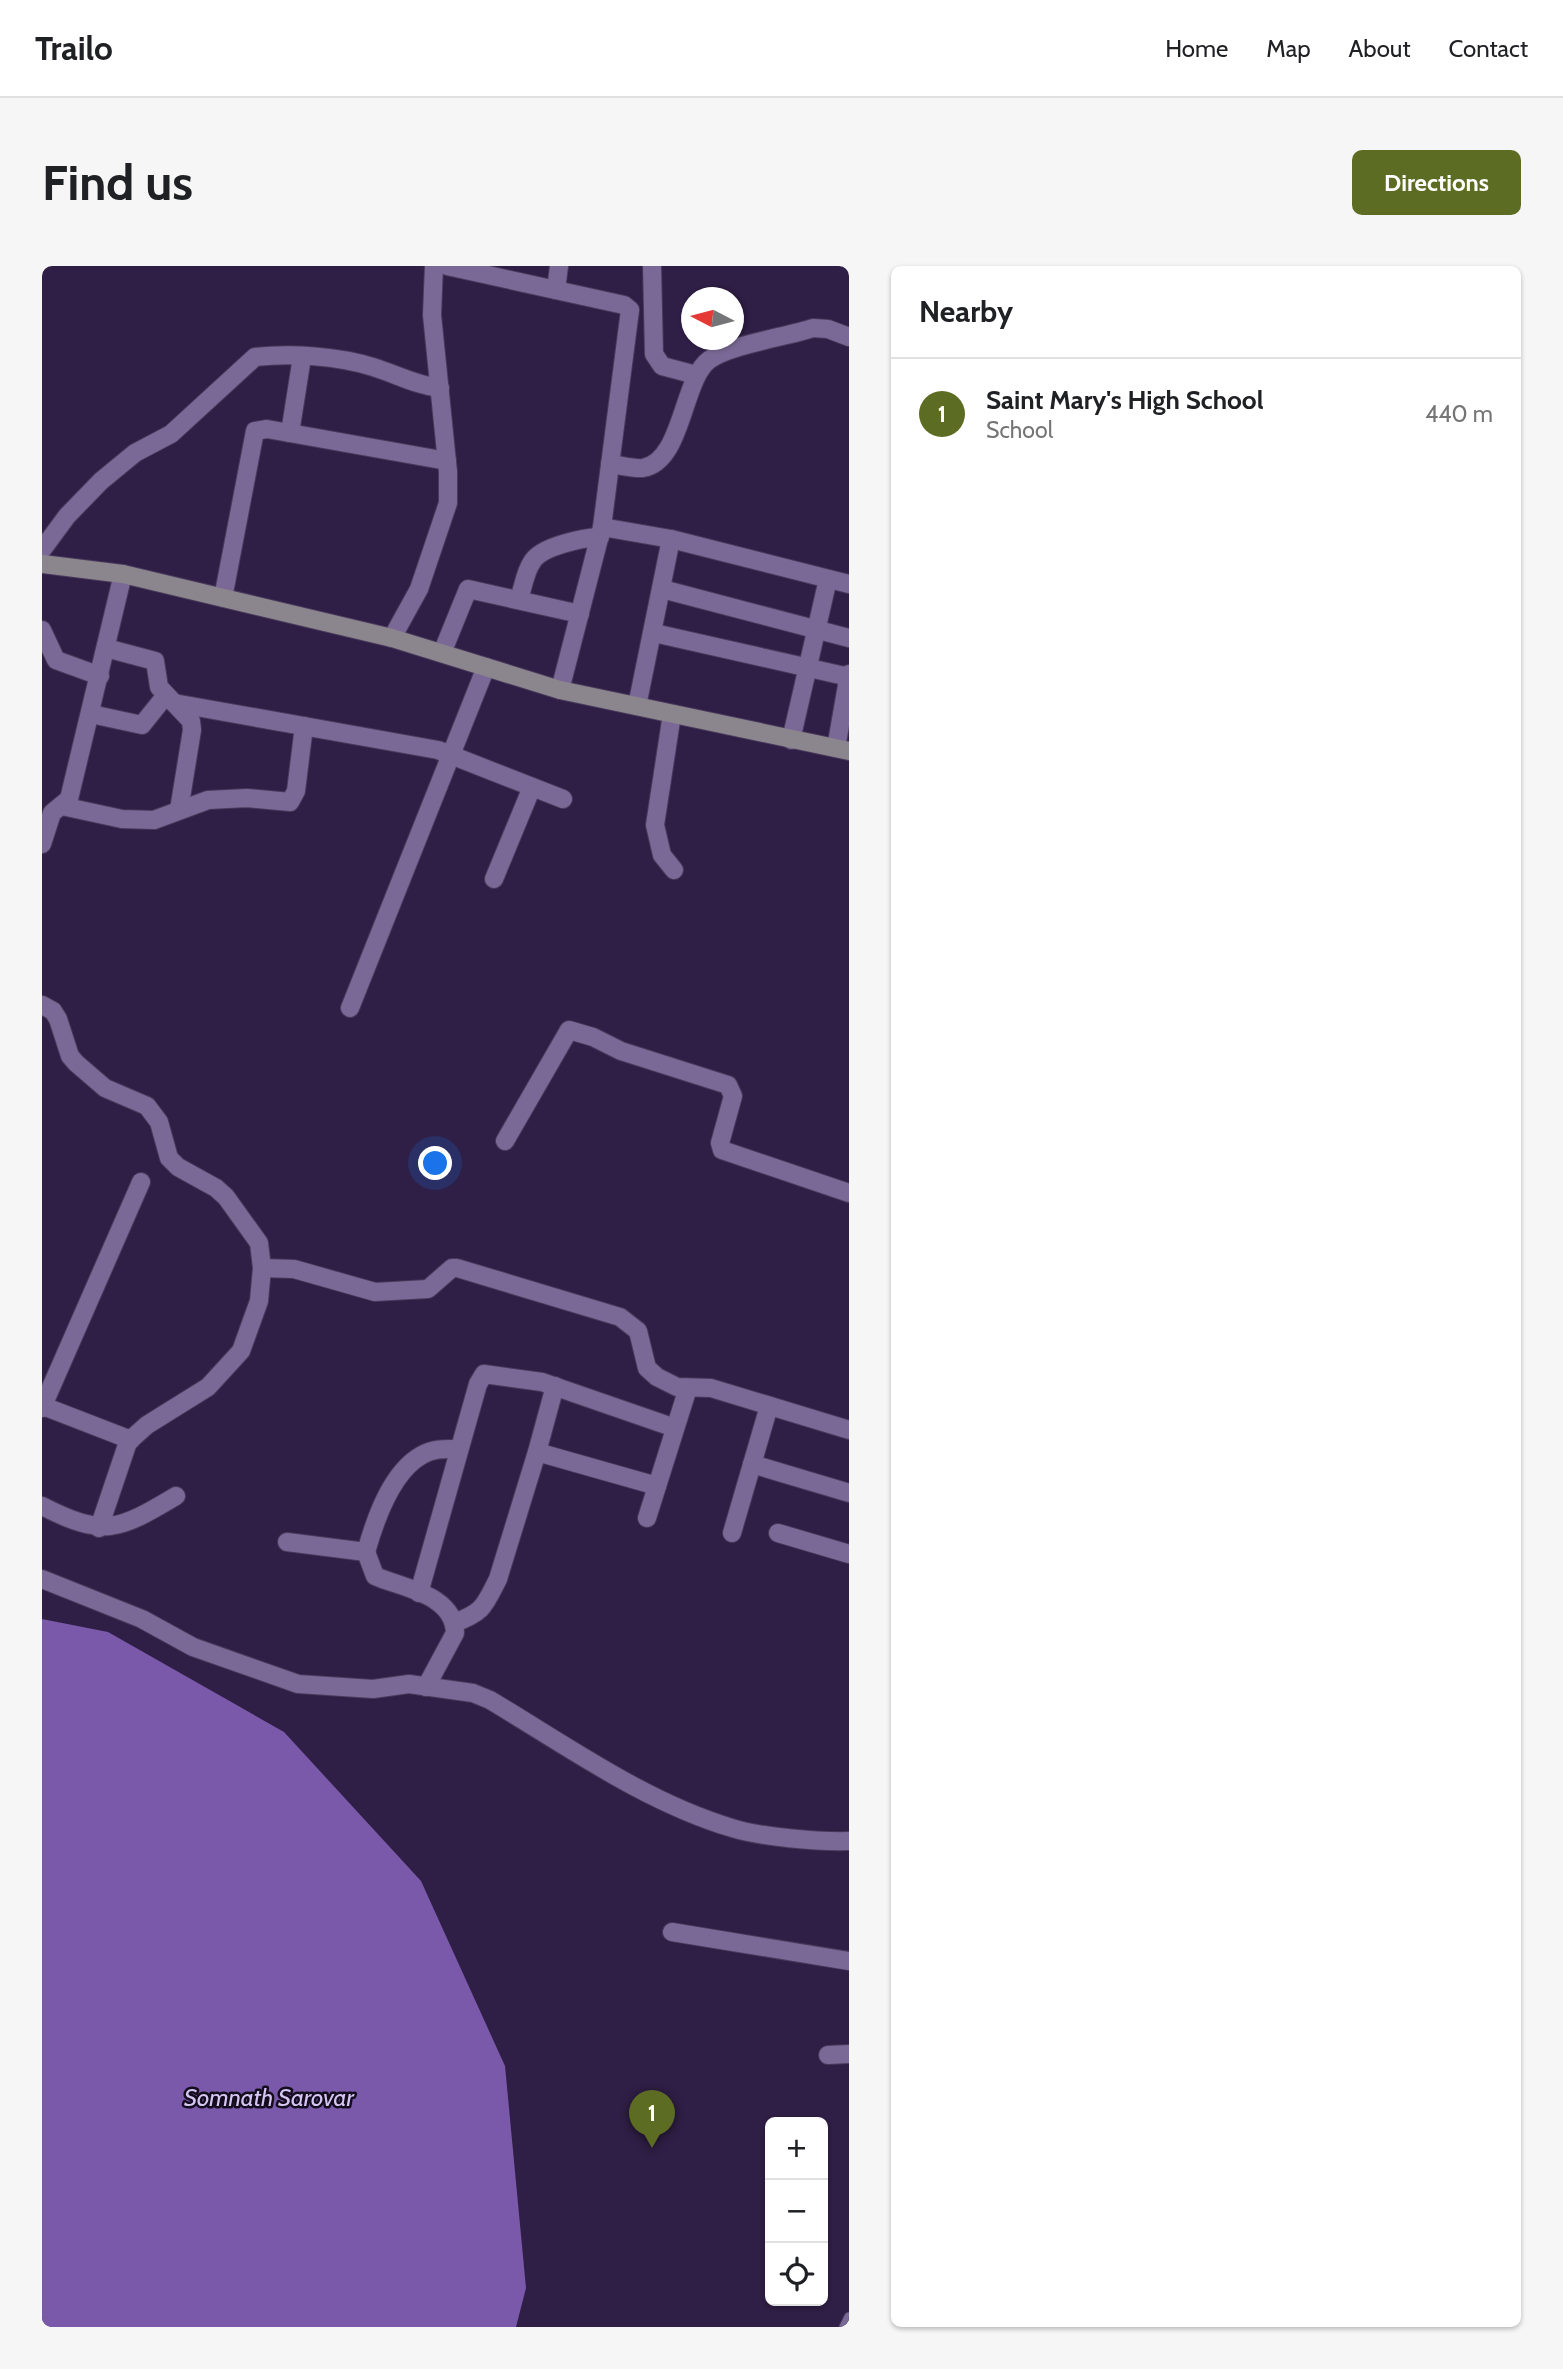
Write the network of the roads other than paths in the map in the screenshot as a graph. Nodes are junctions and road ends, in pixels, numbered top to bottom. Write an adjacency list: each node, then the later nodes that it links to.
1 (434, 266): 9 (street)
2 (447, 266): 5 (street)
3 (559, 266): 5 (street)
4 (652, 266): 8 (street)
5 (556, 290): 12 (street)
6 (849, 337): 8 (street)
7 (302, 357): 9 (street); 10 (street); 15 (street)
8 (696, 375): 12 (street)
9 (440, 388): 11 (street)
10 (290, 433): 11 (street); 21 (street)
11 (447, 461): 27 (street)
12 (610, 464): 13 (street)
13 (601, 532): 14 (street); 22 (street); 23 (street)
14 (671, 540): 18 (street); 20 (street)
15 (42, 550)
16 (42, 564): 17 (street)
17 (123, 574): 21 (street); 29 (street)
18 (828, 579): 19 (street); 25 (street)
19 (849, 584)
20 (662, 589): 25 (street); 26 (street)
21 (223, 598): 27 (street)
22 (519, 599): 23 (street); 30 (street)
23 (580, 614): 35 (street)
24 (42, 630): 33 (street)
25 (817, 631): 28 (street); 32 (street)
26 (654, 633): 32 (street); 37 (street)
27 (392, 638): 30 (street)
28 (849, 638)
29 (106, 649): 33 (street); 36 (street)
30 (442, 653): 31 (street)
31 (486, 667): 35 (street); 43 (street)
32 (809, 669): 34 (street); 41 (street)
33 (100, 676): 38 (street)
34 (849, 676): 42 (street)
35 (560, 691): 37 (street)
36 (170, 699): 38 (street); 40 (street); 47 (street)
37 (637, 706): 39 (street)
38 (91, 714): 46 (street)
39 (672, 714): 41 (street); 49 (street)
40 (304, 726): 43 (street); 47 (street)
41 (791, 740): 42 (street)
42 (842, 749)
43 (449, 754): 44 (street); 52 (street)
44 (532, 787): 45 (street); 50 (street)
45 (563, 800)
46 (62, 806): 47 (street); 48 (street)
47 (179, 810)
48 (42, 844)
49 (674, 870)
50 (494, 879)
51 (42, 1004): 56 (street)
52 (350, 1008)
53 (505, 1141): 55 (street)
54 (141, 1182): 60 (street)
55 (849, 1193)
56 (262, 1268): 58 (street); 63 (street)
57 (555, 1386): 61 (street); 64 (street); 65 (street)
58 (688, 1388): 59 (street); 61 (street)
59 (769, 1406): 62 (street); 66 (street)
60 (43, 1407): 63 (street)
61 (676, 1428): 67 (street)
62 (849, 1430)
63 (131, 1440): 72 (street)
64 (459, 1450): 76 (street); 79 (street)
65 (537, 1452): 67 (street); 80 (street)
66 (752, 1464): 68 (street); 73 (street)
67 (657, 1486): 71 (street)
68 (849, 1493)
69 (176, 1496): 72 (street)
70 (42, 1506): 72 (street)
71 (648, 1518)
72 (99, 1528)
73 (732, 1533)
74 (778, 1533): 77 (street)
75 (287, 1542): 76 (street)
76 (366, 1552): 79 (street)
77 (849, 1553)
78 (42, 1579): 81 (street)
79 (419, 1593): 80 (street)
80 (454, 1623): 81 (street)
81 (426, 1687): 82 (street)
82 (849, 1841)
83 (672, 1932): 84 (street)
84 (849, 1961)
85 (849, 2054): 86 (street)
86 (828, 2055)
87 (849, 2316): 88 (lane)
88 (844, 2327)

